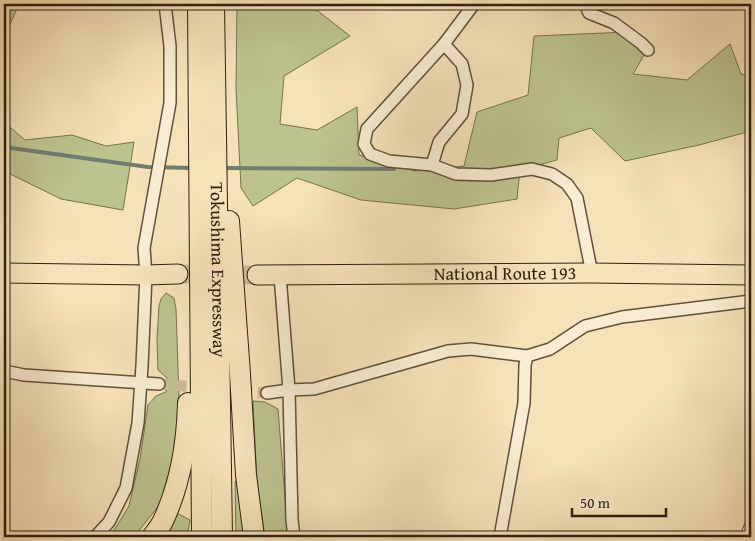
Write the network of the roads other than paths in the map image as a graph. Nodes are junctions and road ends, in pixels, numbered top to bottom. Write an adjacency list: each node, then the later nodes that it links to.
1 (165, 4): 15 (street)
2 (198, 4): 10 (highway, Tokushima Expressway)
3 (214, 4): 6 (highway, Tokushima Expressway)
4 (474, 4): 7 (street)
5 (585, 4): 8 (street)
6 (214, 38): 29 (highway, Tokushima Expressway); 30 (highway)
7 (444, 44): 9 (street); 9 (street)
8 (648, 50)
9 (432, 165): 12 (street)
10 (198, 182): 27 (highway); 28 (highway, Tokushima Expressway)
11 (4, 273): 15 (highway)
12 (590, 273): 14 (highway, National Route 193); 17 (highway, National Route 193)
13 (178, 274): 15 (highway)
14 (280, 274): 16 (highway, National Route 193); 23 (street)
15 (146, 275): 21 (street)
16 (257, 275)
17 (751, 275)
18 (751, 301): 19 (street)
19 (527, 356): 23 (street); 32 (street)
20 (4, 370): 21 (street)
21 (141, 383): 22 (street); 26 (street)
22 (159, 384)
23 (289, 390): 24 (street); 31 (street)
24 (267, 393)
25 (751, 528): 33 (street)
26 (95, 537)
27 (152, 537)
28 (202, 537)
29 (222, 537)
30 (254, 537)
31 (294, 537)
32 (500, 537)
33 (747, 537)

